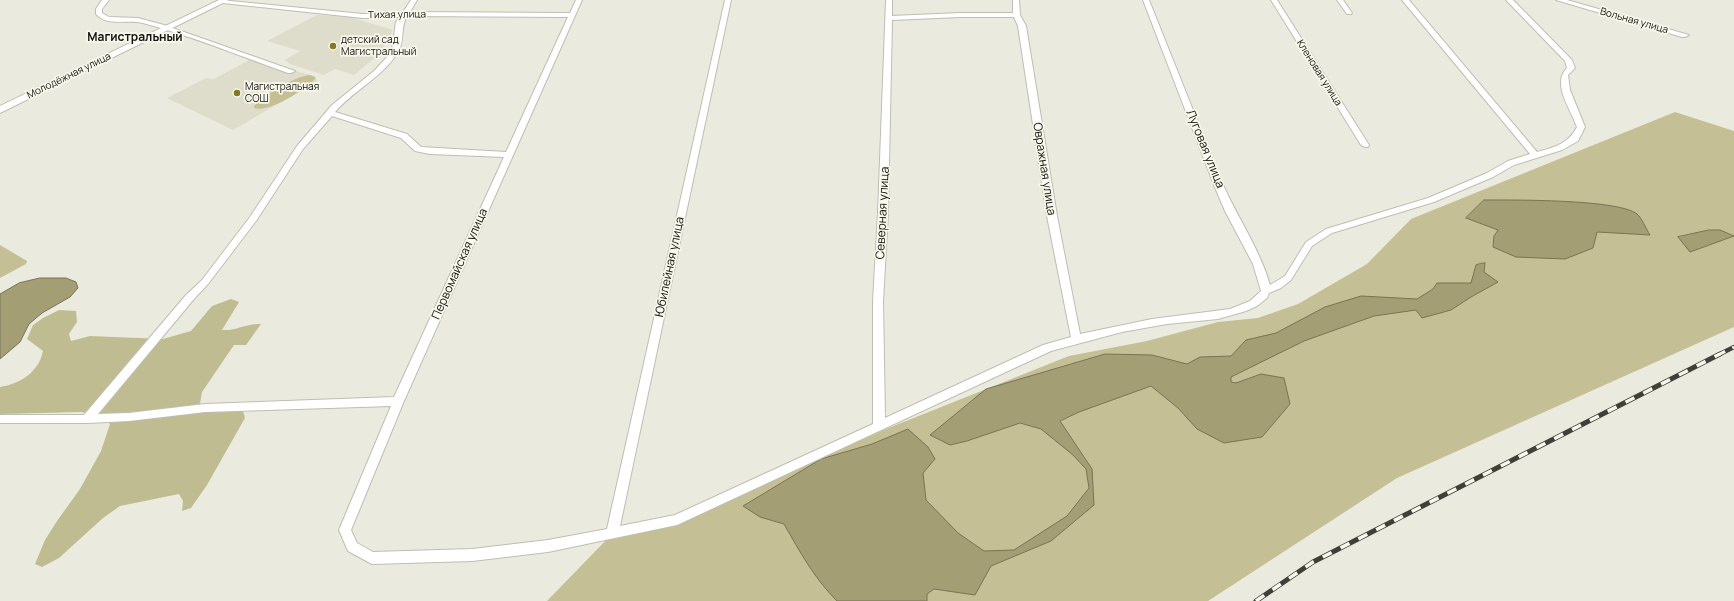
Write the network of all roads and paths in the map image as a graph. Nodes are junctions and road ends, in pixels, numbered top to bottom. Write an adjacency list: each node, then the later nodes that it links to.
1 (106, 0): 19 (street)
2 (224, 0): 15 (street, Тихая улица); 19 (street, Молодёжная улица)
3 (414, 0): 15 (street)
4 (579, 0): 16 (street, Первомайская улица)
5 (728, 0): 33 (street, Юбилейная улица)
6 (889, 0): 18 (street, Северная улица)
7 (1016, 0): 17 (street, Овражная улица)
8 (1146, 0): 27 (street, Луговая улица)
9 (1274, 0): 24 (street, Кленовая улица)
10 (1340, 0): 14 (street)
11 (1405, 0): 26 (street)
12 (1509, 0): 26 (street)
13 (1559, 0): 20 (street, Вольная улица)
14 (1349, 13)
15 (406, 14): 16 (street, Тихая улица); 23 (street)
16 (572, 15): 25 (street, Первомайская улица)
17 (1017, 15): 18 (street); 28 (street, Овражная улица)
18 (889, 18): 32 (street, Северная улица)
19 (168, 28): 21 (street); 22 (street, Молодёжная улица)
20 (1685, 35)
21 (291, 71)
22 (0, 110)
23 (330, 113): 25 (street); 31 (street)
24 (1365, 145)
25 (509, 155): 29 (street, Первомайская улица)
26 (1535, 155): 27 (street)
27 (1264, 293): 28 (street)
28 (1076, 338): 32 (street)
29 (398, 401): 31 (street); 33 (street, Первомайская улица)
30 (0, 418): 31 (street)
31 (87, 419)
32 (879, 425): 33 (street)
33 (612, 534)

